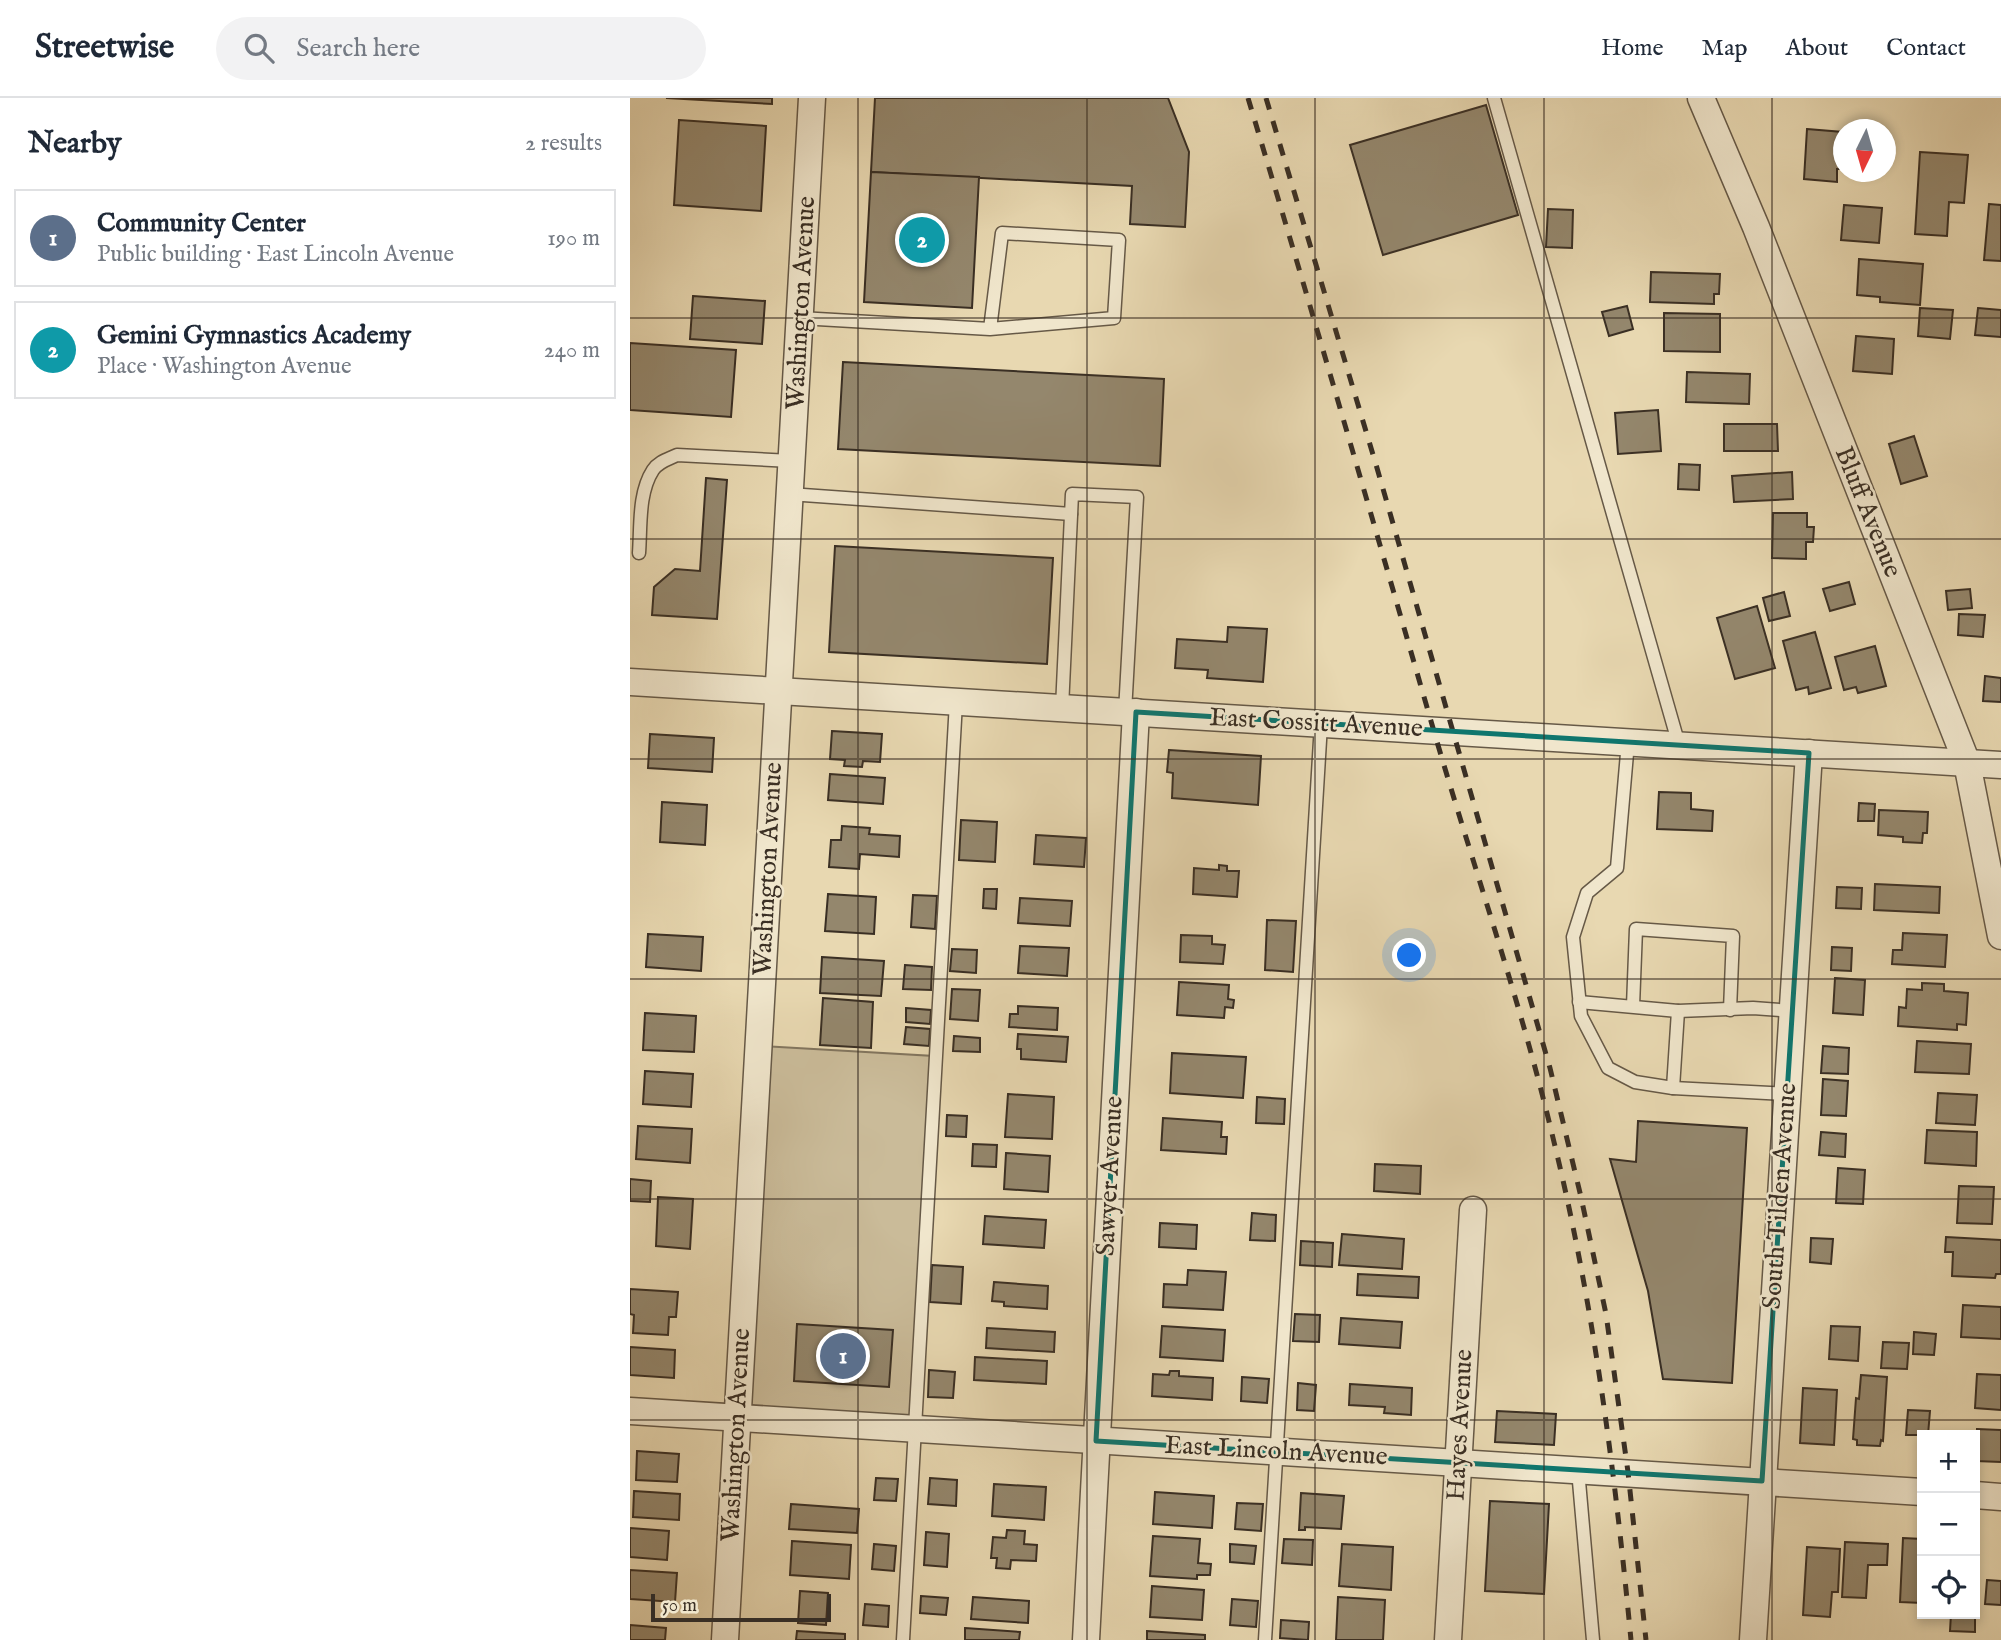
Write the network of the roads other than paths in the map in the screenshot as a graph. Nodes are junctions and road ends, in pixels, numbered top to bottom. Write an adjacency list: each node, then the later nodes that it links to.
1 (812, 98): 4 (street, Washington Avenue)
2 (1494, 98): 17 (lane)
3 (1701, 98): 19 (street, Bluff Avenue)
4 (800, 318): 5 (lane); 6 (street, Washington Avenue)
5 (989, 329): 5 (lane)
6 (791, 461): 7 (street, Washington Avenue); 9 (lane)
7 (789, 494): 8 (lane); 11 (street, Washington Avenue)
8 (1071, 514): 13 (lane); 14 (lane)
9 (639, 553)
10 (630, 682): 11 (street, East Cossitt Avenue)
11 (778, 690): 12 (street, East Cossitt Avenue); 31 (street, Washington Avenue)
12 (956, 702): 13 (street, East Cossitt Avenue); 32 (lane)
13 (1062, 708): 14 (street, East Cossitt Avenue)
14 (1131, 712): 15 (street, East Cossitt Avenue); 33 (street, Sawyer Avenue)
15 (1321, 723): 16 (street, East Cossitt Avenue); 34 (lane)
16 (1628, 742): 17 (street, East Cossitt Avenue); 22 (lane)
17 (1679, 745): 18 (street, East Cossitt Avenue)
18 (1809, 753): 19 (street, East Cossitt Avenue); 26 (street, South Tilden Avenue)
19 (1967, 763): 20 (street, East Cossitt Avenue); 21 (street, Bluff Avenue)
20 (2001, 765)
21 (2001, 936)
22 (1579, 1002): 23 (lane); 27 (lane)
23 (1633, 1006): 24 (lane); 25 (lane)
24 (1730, 1010): 25 (lane); 26 (lane)
25 (1678, 1011): 27 (lane)
26 (1792, 1011): 28 (street, South Tilden Avenue)
27 (1673, 1088): 28 (lane)
28 (1787, 1094): 37 (street, South Tilden Avenue)
29 (1473, 1210): 35 (street, Hayes Avenue)
30 (630, 1411): 31 (street, East Lincoln Avenue)
31 (737, 1418): 32 (street, East Lincoln Avenue); 41 (street, Washington Avenue)
32 (915, 1429): 33 (street, East Lincoln Avenue); 42 (lane)
33 (1096, 1441): 34 (street, East Lincoln Avenue); 43 (street, Sawyer Avenue)
34 (1276, 1451): 35 (street, East Lincoln Avenue); 44 (lane)
35 (1458, 1462): 36 (street, East Lincoln Avenue); 45 (street, Hayes Avenue)
36 (1578, 1469): 37 (street, East Lincoln Avenue); 46 (lane)
37 (1762, 1480): 38 (street, East Lincoln Avenue); 47 (street, South Tilden Avenue)
38 (1917, 1492)
39 (1980, 1495): 40 (street)
40 (2001, 1497)
41 (725, 1640)
42 (903, 1640)
43 (1086, 1640)
44 (1265, 1640)
45 (1448, 1640)
46 (1593, 1640)
47 (1753, 1640)

